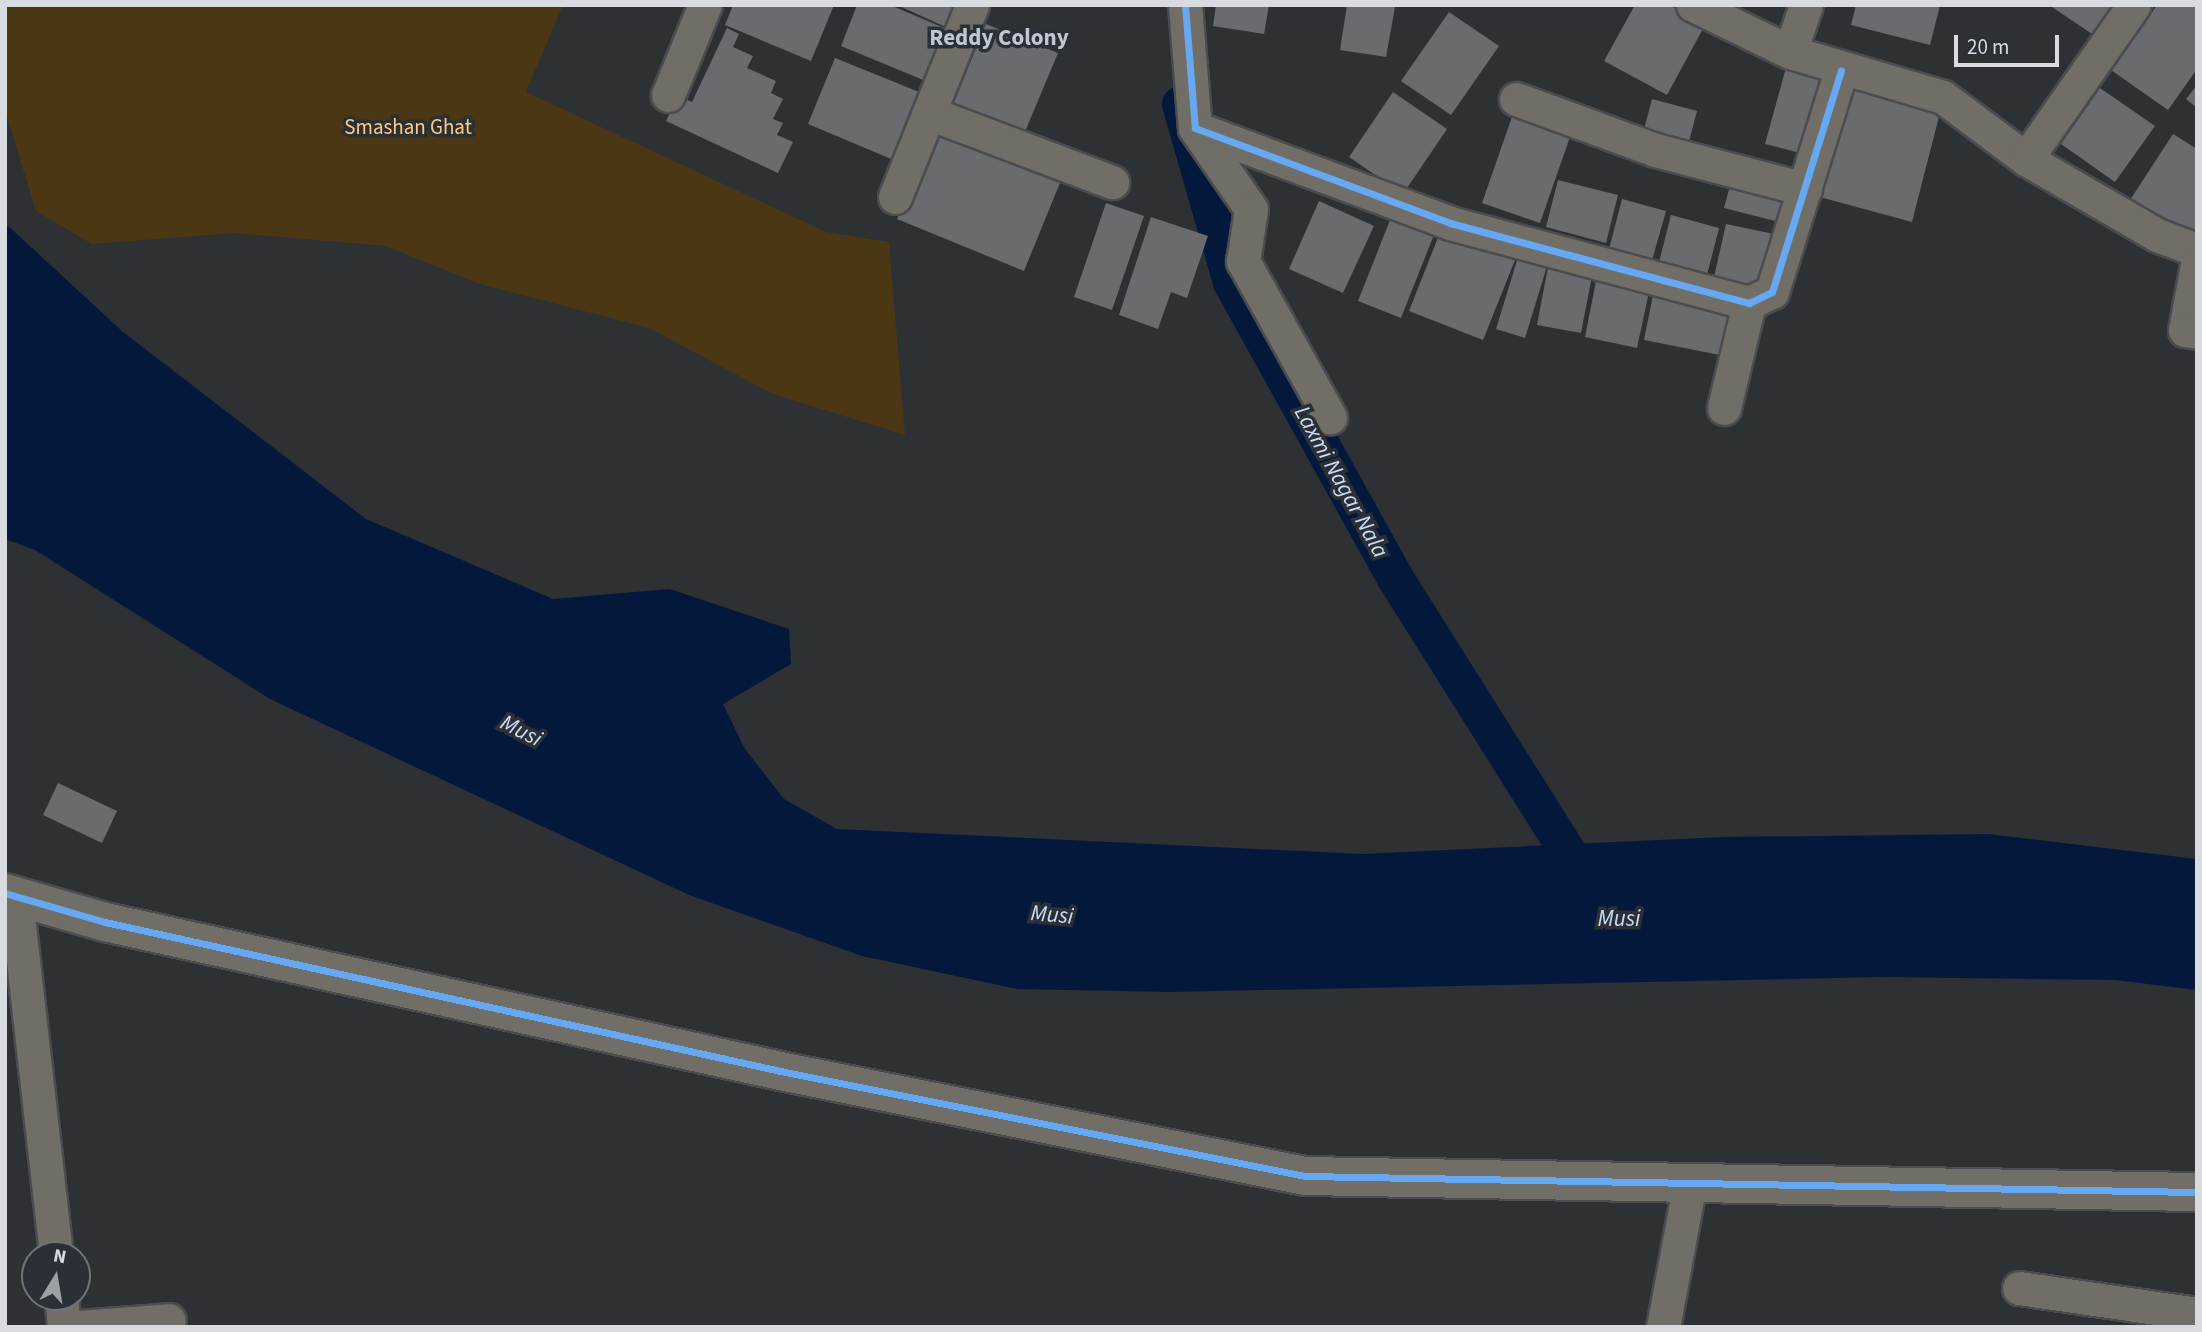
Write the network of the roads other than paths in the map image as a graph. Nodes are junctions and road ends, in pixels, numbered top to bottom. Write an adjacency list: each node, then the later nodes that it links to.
1 (705, 5): 9 (street)
2 (972, 5): 11 (street)
3 (1185, 5): 12 (street)
4 (1693, 5): 7 (street)
5 (1806, 5): 7 (street)
6 (2134, 5): 13 (street)
7 (1790, 52): 8 (street)
8 (1841, 71): 13 (street); 15 (street)
9 (668, 95)
10 (1516, 99): 15 (street)
11 (929, 113): 14 (street); 16 (street)
12 (1195, 128): 19 (street); 22 (street)
13 (2026, 159): 17 (street)
14 (1112, 182)
15 (1805, 189): 19 (street)
16 (895, 197)
17 (2197, 250)
18 (2197, 265): 20 (street)
19 (1749, 303): 21 (street)
20 (2197, 332)
21 (1724, 408)
22 (1330, 417)
23 (11, 896): 24 (street); 26 (street)
24 (1690, 1183): 25 (street); 31 (street)
25 (2197, 1192)
26 (54, 1241)
27 (2019, 1288): 28 (street)
28 (2197, 1314)
29 (169, 1320): 30 (street)
30 (79, 1327)
31 (1663, 1327)

